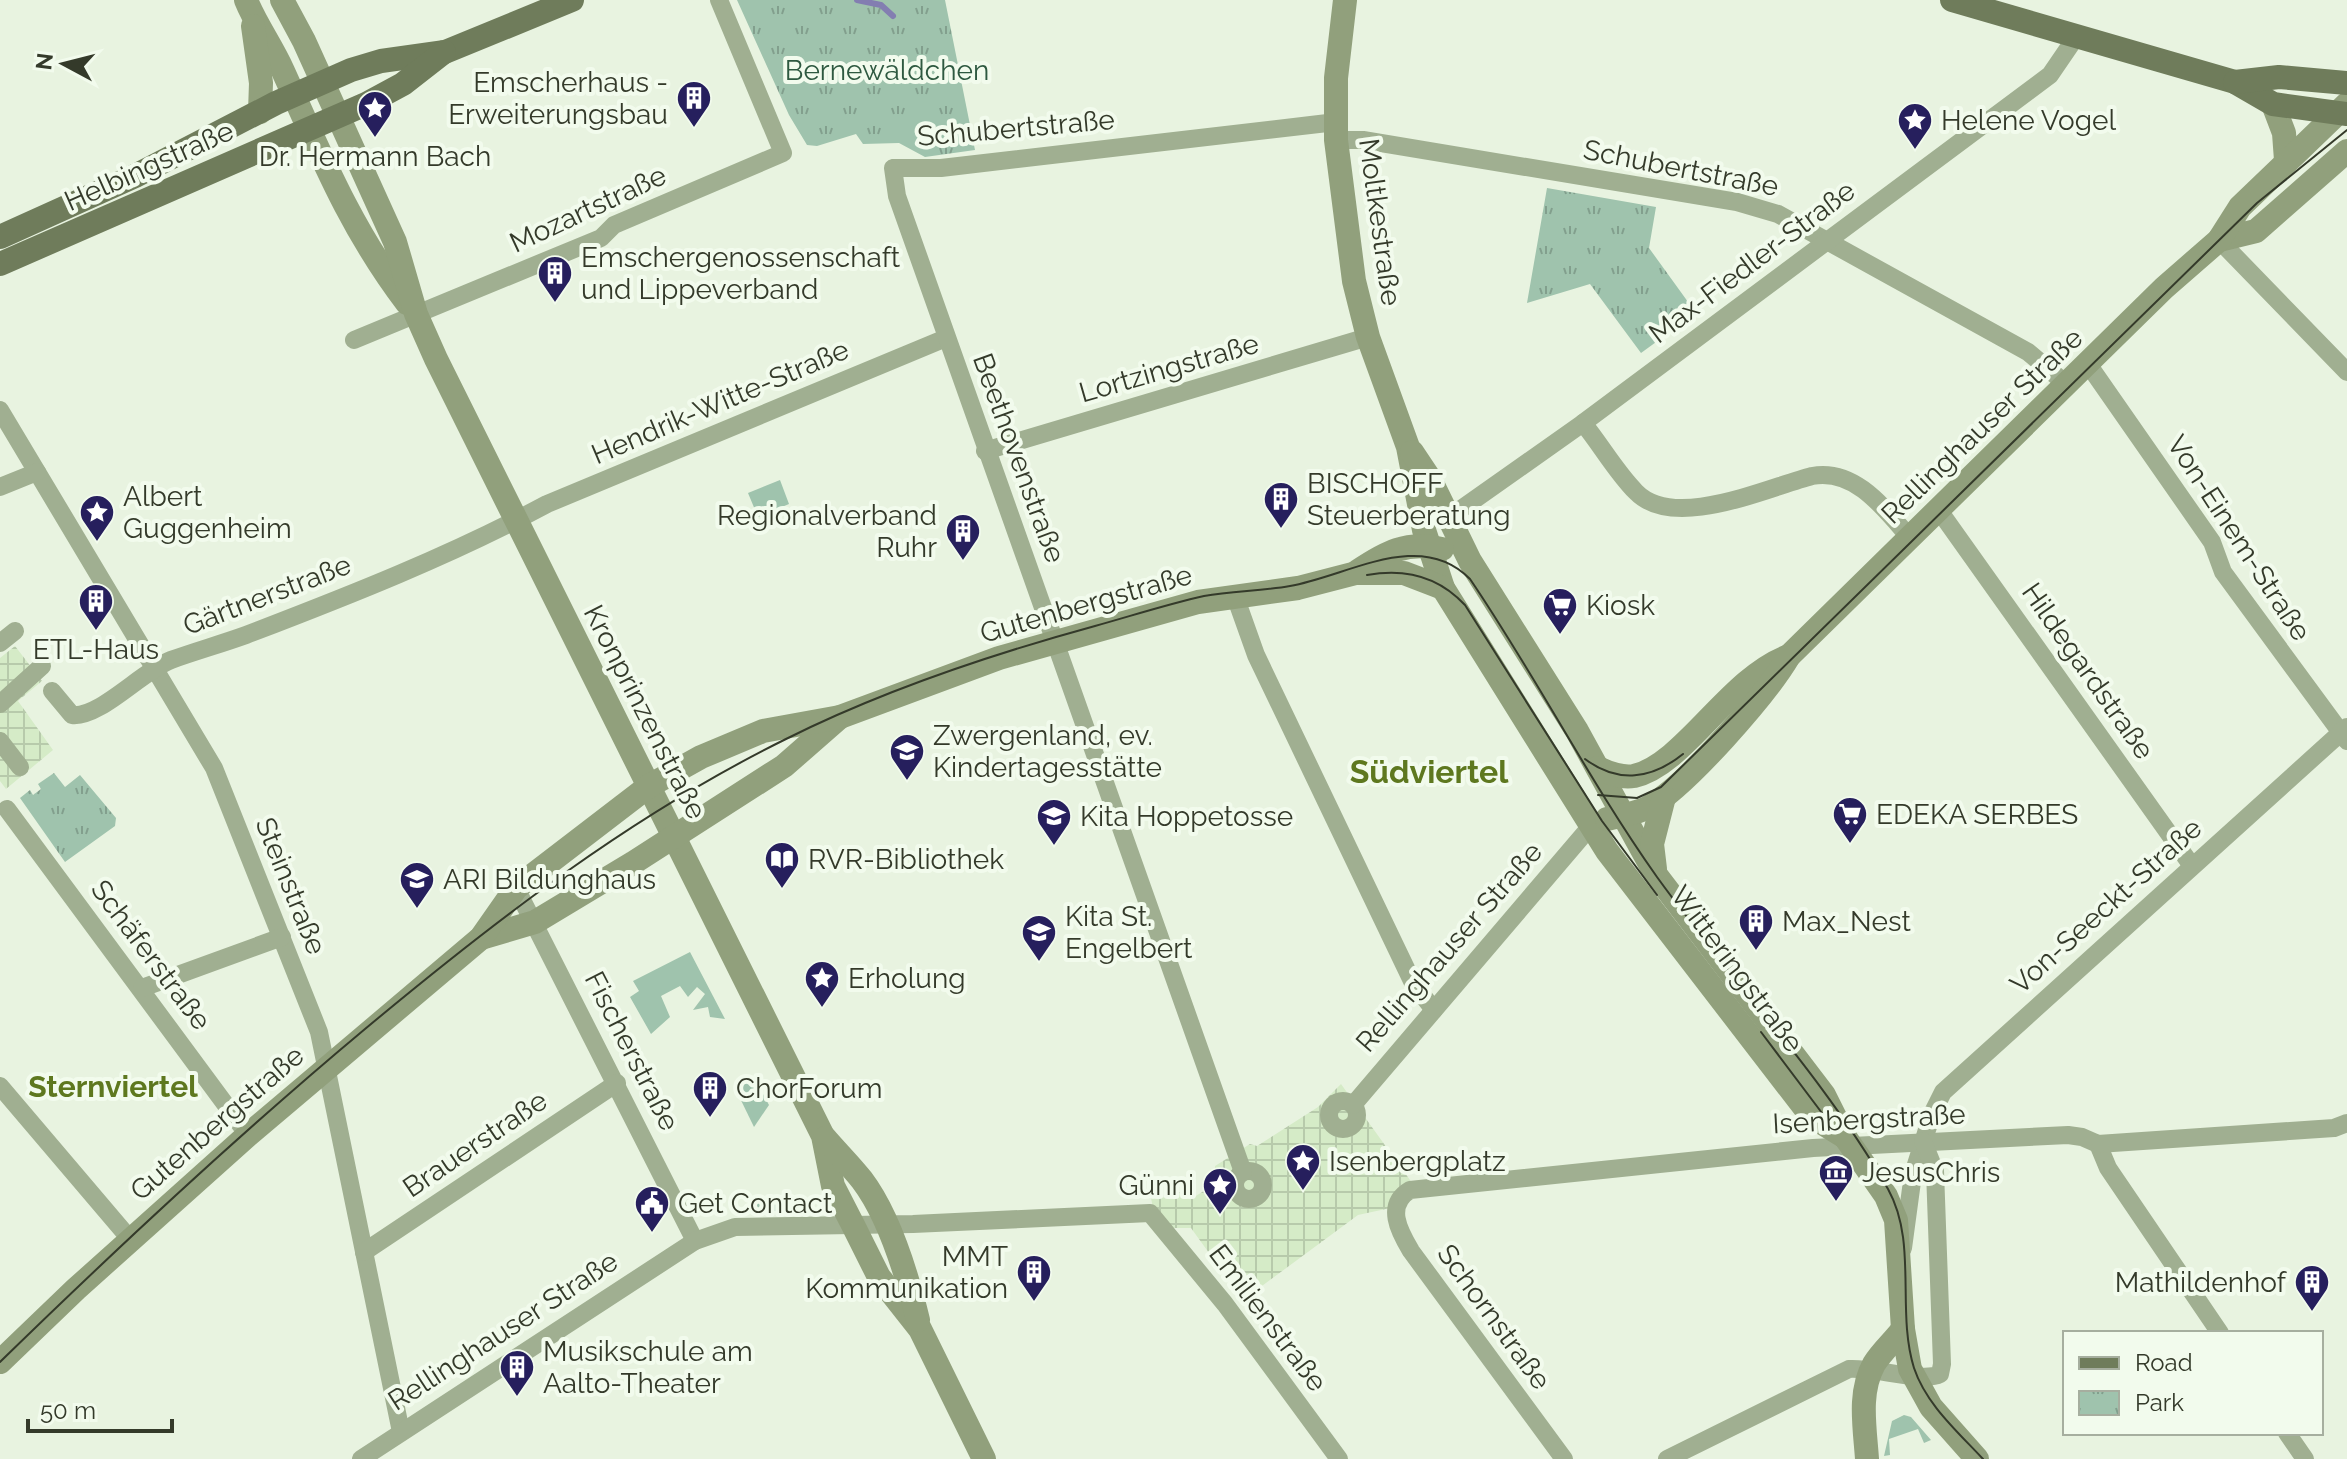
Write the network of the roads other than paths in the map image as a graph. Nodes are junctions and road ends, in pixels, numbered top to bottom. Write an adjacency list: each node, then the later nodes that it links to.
1 (282, 0): 11 (street, Kronprinzenstraße)
2 (572, 0): 8 (main road)
3 (719, 0): 24 (street, Mozartstraße)
4 (1345, 0): 16 (street, Moltkestraße)
5 (1952, 0): 7 (main road)
6 (250, 8): 11 (street, Kronprinzenstraße); 14 (street)
7 (2076, 37): 9 (main road); 21 (street, Max-Fiedler-Straße)
8 (445, 52): 11 (main road, Helbingstraße); 15 (main road, Helbingstraße)
9 (2235, 82): 10 (main road); 12 (main road)
10 (2347, 83)
11 (308, 89): 14 (main road, Helbingstraße); 15 (street, Kronprinzenstraße)
12 (2273, 104): 13 (main road); 18 (street)
13 (2343, 111): 18 (street, Rellinghauser Straße)
14 (260, 112): 20 (main road, Helbingstraße)
15 (322, 124): 23 (main road, Helbingstraße); 24 (street, Kronprinzenstraße)
16 (1336, 131): 19 (street, Schubertstraße); 21 (street, Schubertstraße); 25 (street, Moltkestraße)
17 (2347, 151): 22 (street, Rellinghauser Straße)
18 (2286, 160): 22 (street, Rellinghauser Straße)
19 (893, 168): 26 (street, Beethovenstraße)
20 (0, 237)
21 (1828, 240): 30 (street, Schubertstraße); 32 (street, Max-Fiedler-Straße)
22 (2219, 240): 28 (street, Rellinghauser Straße); 29 (street)
23 (0, 264)
24 (416, 314): 27 (street, Mozartstraße); 40 (street, Kronprinzenstraße)
25 (1368, 337): 33 (street, Moltkestraße); 34 (street, Lortzingstraße)
26 (946, 338): 34 (street, Beethovenstraße); 40 (street, Hendrik-Witte-Straße)
27 (354, 340)
28 (2088, 364): 30 (street, Rellinghauser Straße); 55 (street, Von-Einem-Straße)
29 (2347, 372)
30 (2066, 384): 38 (street, Rellinghauser Straße)
31 (0, 410): 35 (street, Steinstraße)
32 (1583, 423): 39 (street, Max-Fiedler-Straße); 41 (street)
33 (1408, 447): 37 (street, Moltkestraße); 39 (street, Moltkestraße)
34 (985, 451): 48 (street, Beethovenstraße)
35 (37, 472): 36 (street); 51 (street, Steinstraße)
36 (0, 487)
37 (1418, 506): 42 (street, Moltkestraße); 43 (street, Gutenbergstraße)
38 (1938, 509): 41 (street, Rellinghauser Straße); 65 (street, Hildegardstraße)
39 (1447, 519): 44 (street, Moltkestraße)
40 (516, 521): 51 (street, Gärtnerstraße); 59 (street, Kronprinzenstraße)
41 (1910, 538): 49 (street, Rellinghauser Straße)
42 (1429, 546): 43 (street, Gutenbergstraße); 44 (street); 46 (street, Moltkestraße)
43 (1391, 550): 45 (street, Gutenbergstraße)
44 (1470, 561): 58 (street, Moltkestraße)
45 (1356, 573): 46 (street, Gutenbergstraße); 47 (street, Gutenbergstraße)
46 (1443, 588): 63 (street, Moltkestraße)
47 (1235, 596): 48 (street, Gutenbergstraße); 72 (street)
48 (1055, 642): 54 (street, Gutenbergstraße); 83 (street, Beethovenstraße)
49 (1789, 656): 58 (street, Rellinghauser Straße); 60 (street, Rellinghauser Straße)
50 (42, 666): 53 (street)
51 (154, 669): 52 (street, Gärtnerstraße); 69 (street, Steinstraße)
52 (52, 691)
53 (0, 704)
54 (840, 717): 59 (street, Gutenbergstraße); 64 (street, Gutenbergstraße)
55 (2345, 734): 65 (street, Von-Seeckt-Straße)
56 (0, 741): 57 (street)
57 (20, 767)
58 (1603, 778): 62 (street, Moltkestraße); 63 (street, Rellinghauser Straße)
59 (649, 786): 64 (street, Kronprinzenstraße); 67 (street, Gutenbergstraße)
60 (1664, 797): 62 (street, Rellinghauser Straße); 66 (street)
61 (7, 809): 71 (street, Schäferstraße)
62 (1622, 816): 63 (street, Rellinghauser Straße); 66 (street, Witteringstraße)
63 (1590, 827): 72 (street, Rellinghauser Straße); 81 (street, Witteringstraße)
64 (674, 837): 68 (street, Gutenbergstraße); 79 (street, Kronprinzenstraße)
65 (2192, 866): 80 (street, Von-Seeckt-Straße)
66 (1656, 875): 81 (street, Witteringstraße)
67 (516, 888): 68 (street, Fischerstraße); 70 (street, Gutenbergstraße)
68 (535, 922): 70 (street, Gutenbergstraße); 74 (street, Fischerstraße)
69 (282, 937): 71 (street); 73 (street, Steinstraße)
70 (481, 938): 73 (street, Gutenbergstraße)
71 (142, 988): 78 (street, Schäferstraße)
72 (1434, 1010): 76 (street, Rellinghauser Straße)
73 (327, 1067): 78 (street, Gutenbergstraße); 90 (street, Steinstraße)
74 (617, 1083): 89 (street, Fischerstraße); 90 (street, Brauerstraße)
75 (0, 1086): 88 (street)
76 (1353, 1105)
77 (2347, 1123): 82 (street, Isenbergstraße)
78 (248, 1135): 88 (street, Gutenbergstraße)
79 (823, 1136): 86 (street, Kronprinzenstraße); 87 (street, Kronprinzenstraße)
80 (1923, 1141): 81 (street, Isenbergstraße); 82 (street, Isenbergstraße); 91 (street, Witteringstraße); 97 (street)
81 (1849, 1142): 84 (street, Isenbergstraße); 91 (street, Witteringstraße)
82 (2098, 1144): 94 (street)
83 (1243, 1172)
84 (1397, 1201): 103 (street, Schornstraße)
85 (1150, 1213): 87 (street, Rellinghauser Straße); 102 (street, Emilienstraße)
86 (853, 1225): 87 (street, Rellinghauser Straße); 89 (street, Rellinghauser Straße); 92 (street, Kronprinzenstraße)
87 (884, 1225): 92 (street, Kronprinzenstraße)
88 (130, 1239): 95 (street, Gutenbergstraße)
89 (695, 1241): 98 (street, Rellinghauser Straße)
90 (364, 1252): 98 (street, Steinstraße)
91 (1900, 1258): 93 (street, Witteringstraße)
92 (920, 1329): 101 (street)
93 (1903, 1329): 96 (street); 97 (street, Witteringstraße)
94 (2219, 1331)
95 (0, 1362)
96 (1873, 1367): 97 (street); 104 (street); 105 (street)
97 (1914, 1377): 106 (street, Witteringstraße)
98 (401, 1432): 100 (street, Rellinghauser Straße)
99 (2288, 1435): 107 (street)
100 (361, 1459)
101 (984, 1459)
102 (1339, 1459)
103 (1564, 1459)
104 (1667, 1459)
105 (1867, 1459)
106 (1977, 1459)
107 (2305, 1459)

